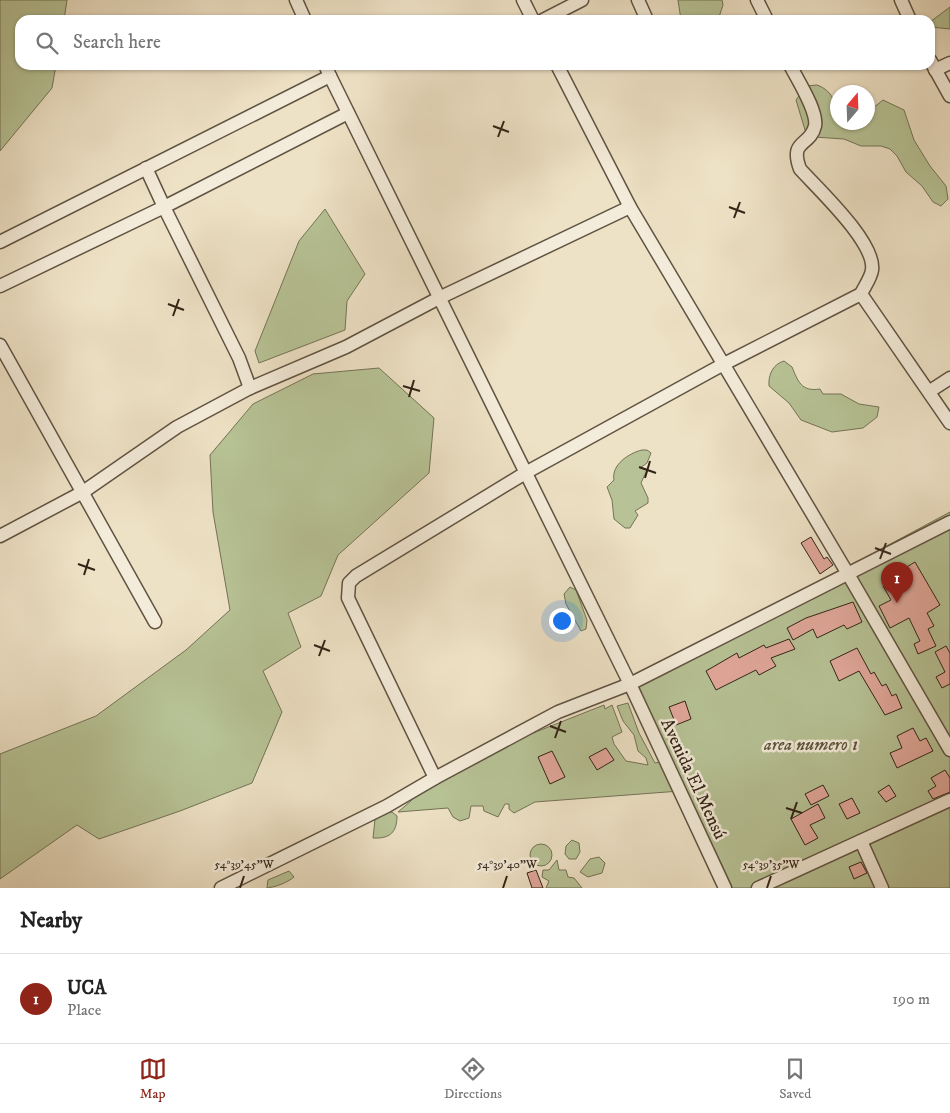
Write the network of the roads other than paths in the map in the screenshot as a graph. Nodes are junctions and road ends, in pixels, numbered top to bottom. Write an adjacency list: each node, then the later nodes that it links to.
1 (296, 0): 7 (street)
2 (523, 0): 8 (street)
3 (582, 0): 9 (street)
4 (638, 0): 10 (street)
5 (757, 0): 11 (street)
6 (900, 0): 12 (street)
7 (303, 15)
8 (530, 15)
9 (553, 15)
10 (645, 15)
11 (764, 15)
12 (908, 15)
13 (950, 63): 14 (street)
14 (935, 65)
15 (935, 68): 19 (street)
16 (327, 70): 20 (street, Avenida El Mensú); 21 (street)
17 (560, 70): 23 (street)
18 (793, 70): 26 (street)
19 (949, 90)
20 (348, 113): 22 (street); 27 (street, Avenida El Mensú)
21 (146, 168): 22 (street); 24 (street)
22 (164, 207): 25 (street); 31 (street)
23 (630, 207): 27 (street); 29 (street)
24 (0, 242)
25 (0, 286)
26 (861, 294): 29 (street); 32 (street)
27 (439, 298): 31 (street); 34 (street, Avenida El Mensú)
28 (0, 345): 35 (street)
29 (722, 365): 34 (street); 38 (street)
30 (950, 378): 32 (street)
31 (250, 388): 35 (street)
32 (930, 391): 33 (street)
33 (950, 423)
34 (525, 473): 40 (street, Avenida El Mensú); 42 (street)
35 (83, 492): 37 (street); 39 (street)
36 (950, 522): 38 (street)
37 (0, 536)
38 (848, 574): 40 (street); 41 (street)
39 (155, 622)
40 (630, 684): 42 (street); 46 (street, Avenida El Mensú)
41 (950, 750)
42 (434, 778): 45 (street)
43 (950, 800): 44 (street)
44 (861, 841): 47 (street); 48 (street)
45 (221, 888)
46 (725, 888)
47 (758, 888)
48 (882, 888)

